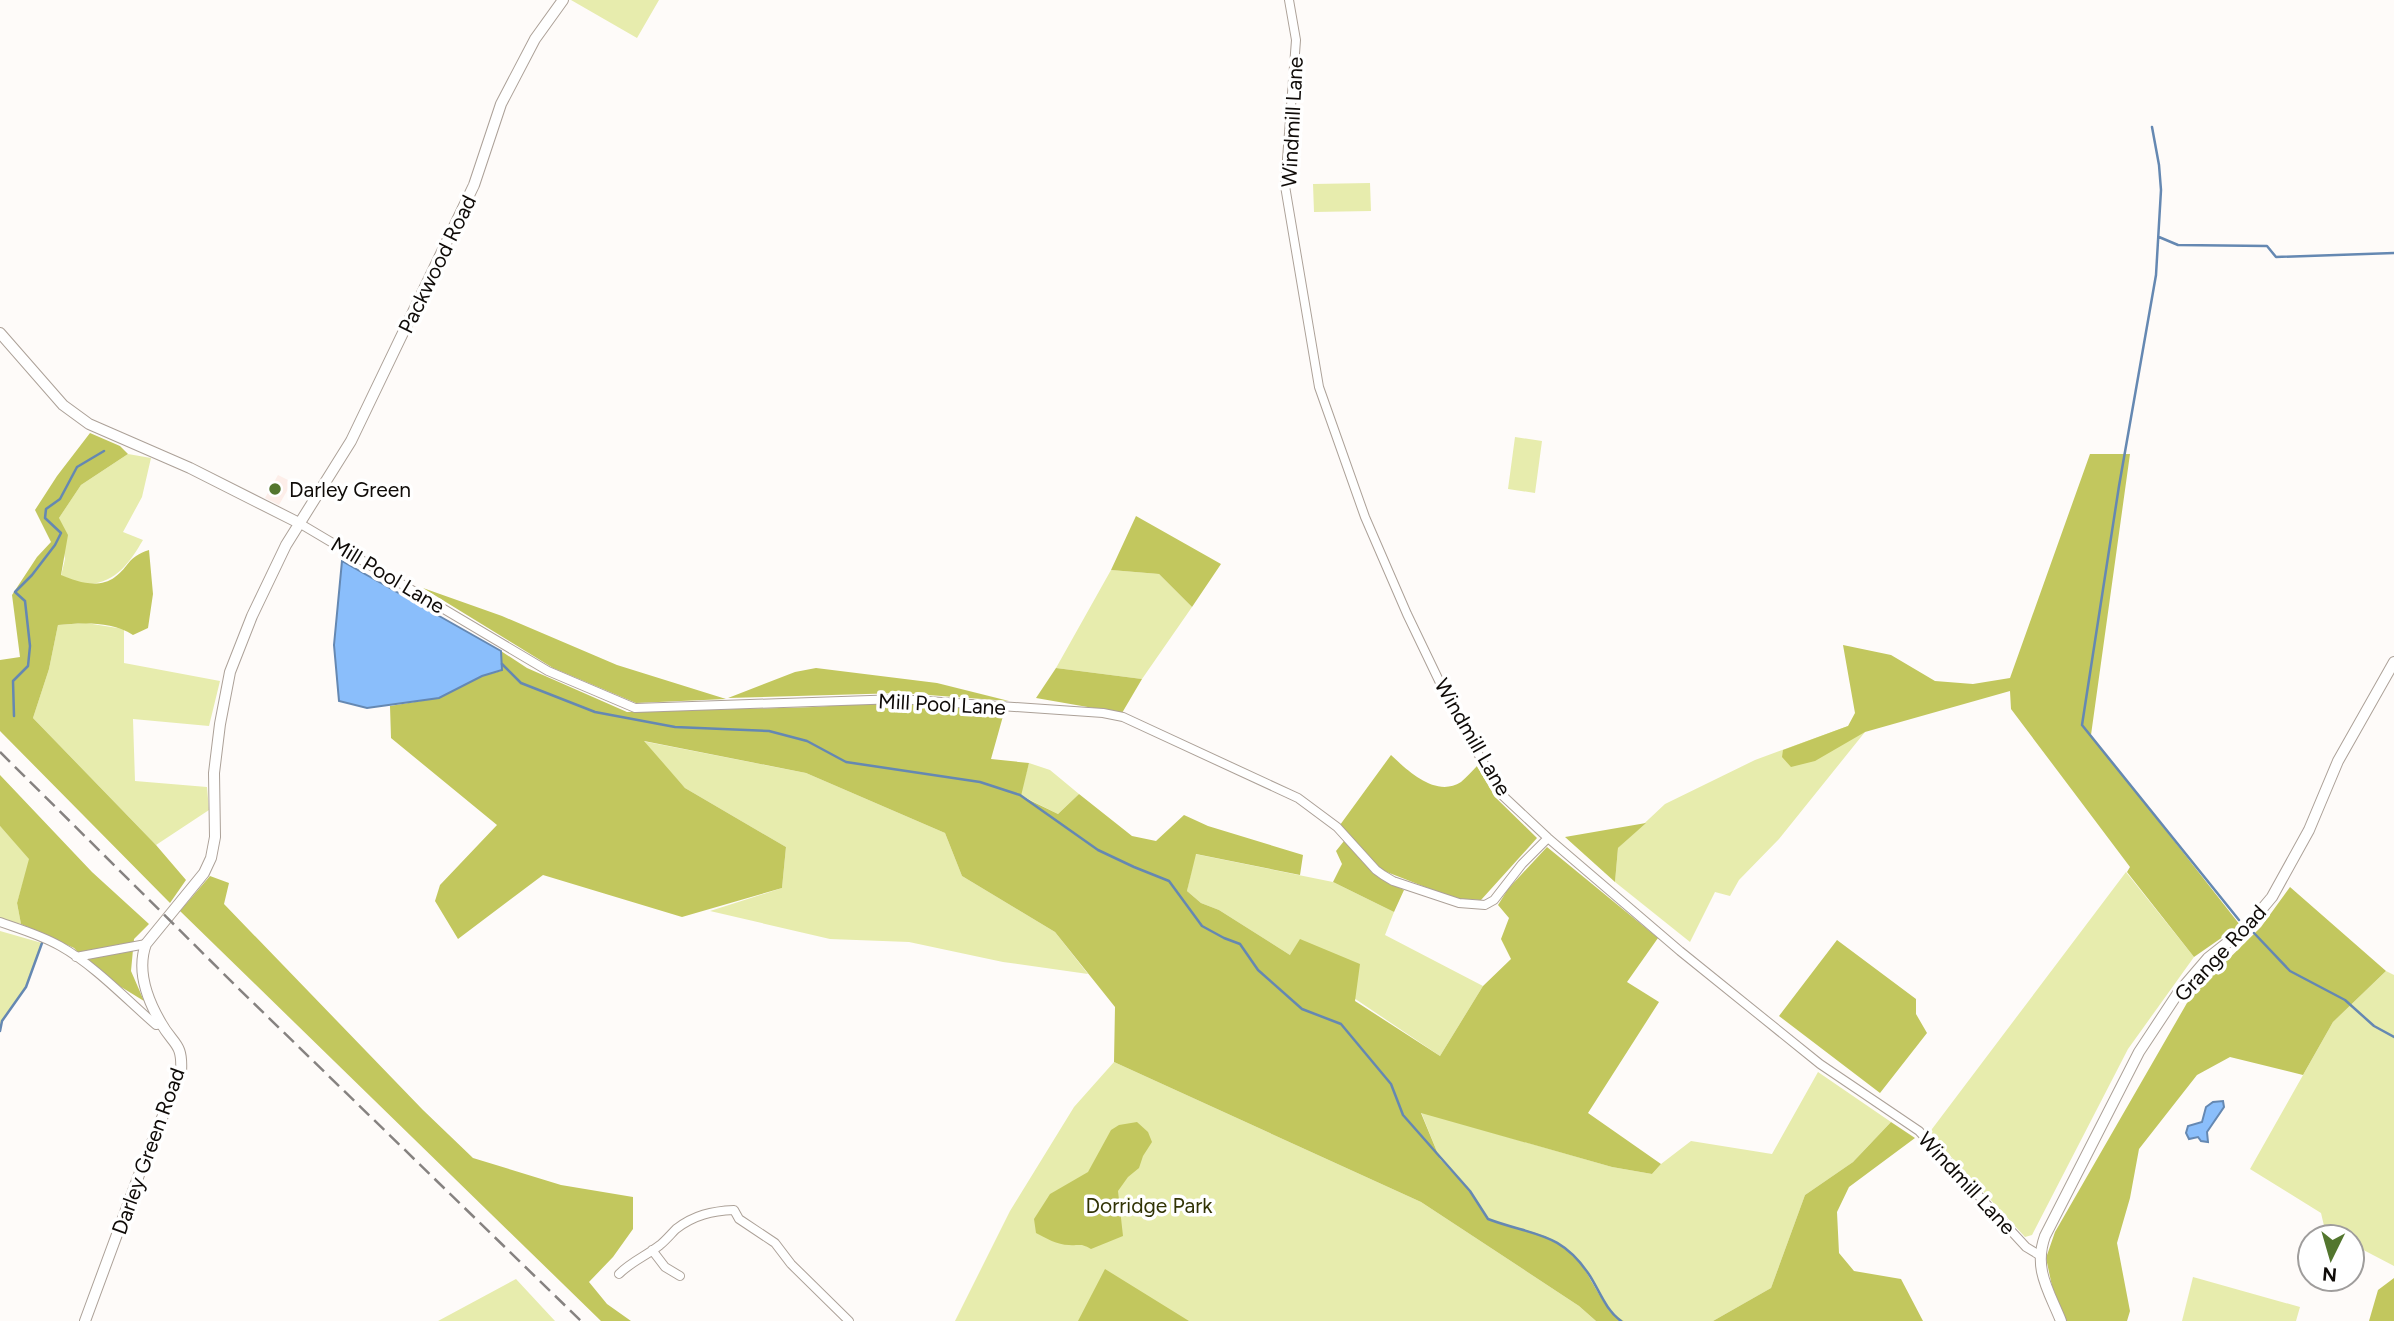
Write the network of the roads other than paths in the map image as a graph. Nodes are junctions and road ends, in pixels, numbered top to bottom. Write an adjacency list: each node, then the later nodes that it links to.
1 (563, 0): 4 (street, Packwood Road)
2 (1289, 0): 6 (street, Windmill Lane)
3 (0, 333): 4 (street)
4 (299, 523): 6 (street, Mill Pool Lane); 8 (street)
5 (2394, 662): 12 (street, Grange Road)
6 (1548, 838): 12 (street, Windmill Lane)
7 (0, 922): 9 (street)
8 (146, 944): 9 (street); 10 (street, Darley Green Road)
9 (76, 957): 10 (street)
10 (161, 1024): 15 (street, Darley Green Road)
11 (652, 1250): 13 (street); 14 (street); 16 (street)
12 (2039, 1255): 17 (street)
13 (619, 1274)
14 (680, 1276)
15 (85, 1321)
16 (849, 1321)
17 (2061, 1321)

